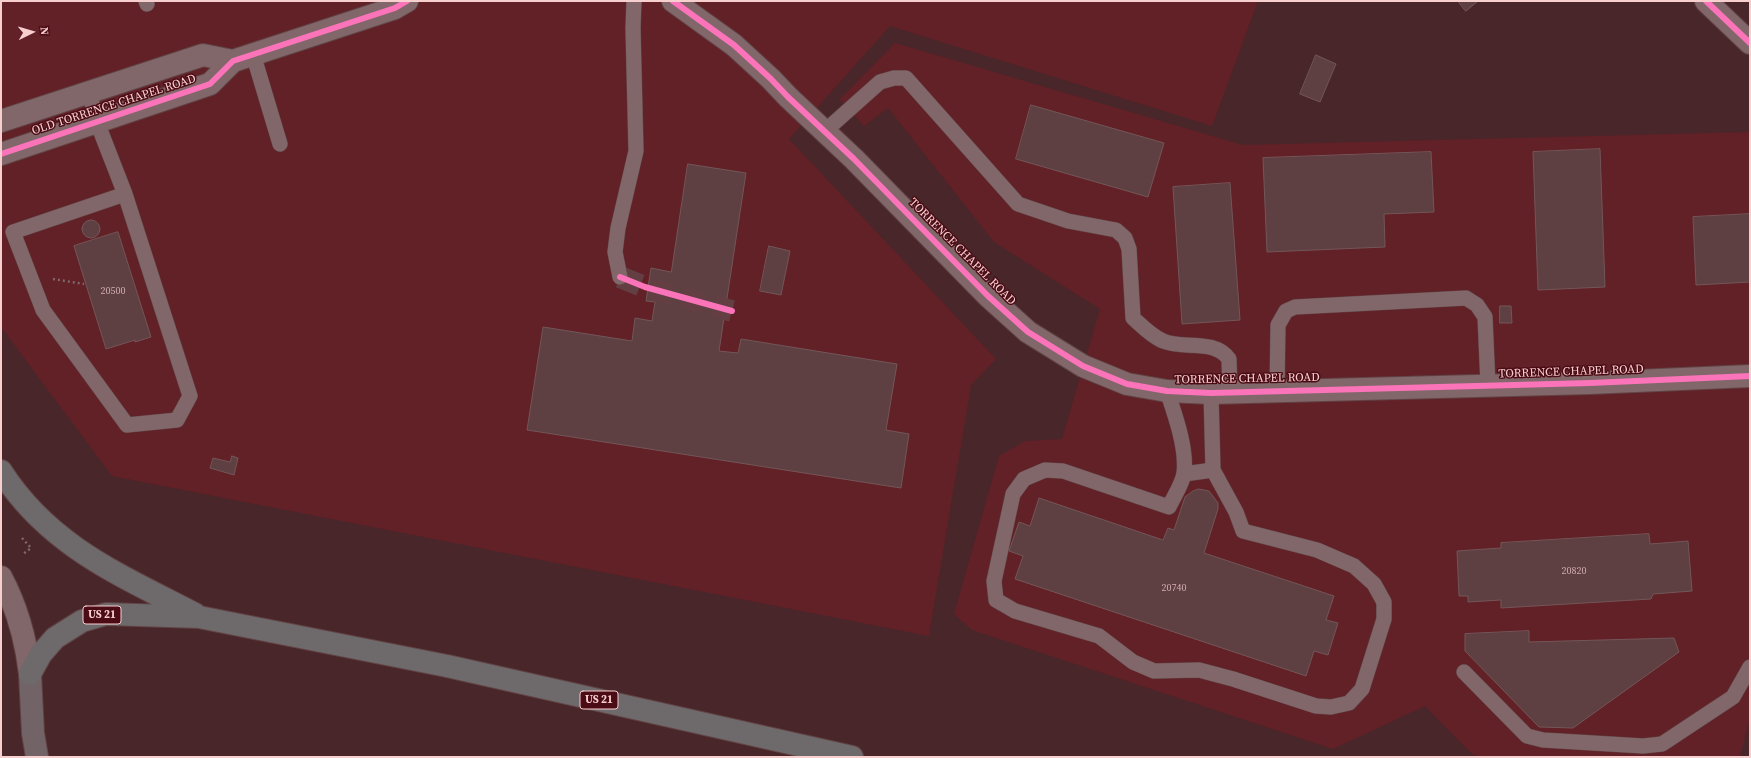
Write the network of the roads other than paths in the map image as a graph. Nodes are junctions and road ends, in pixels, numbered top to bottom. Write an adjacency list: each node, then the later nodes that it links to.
1 (407, 1): 6 (street, OLD TORRENCE CHAPEL ROAD)
2 (634, 1): 14 (lane)
3 (674, 1): 10 (street, TORRENCE CHAPEL ROAD)
4 (1706, 1): 5 (street)
5 (1748, 37)
6 (243, 57): 7 (street, OLD TORRENCE CHAPEL ROAD); 9 (street, OLD TORRENCE CHAPEL ROAD); 11 (lane)
7 (89, 92): 8 (street, OLD TORRENCE CHAPEL ROAD); 9 (lane)
8 (1, 121)
9 (97, 122): 12 (street, OLD TORRENCE CHAPEL ROAD); 13 (lane)
10 (825, 131): 17 (street, TORRENCE CHAPEL ROAD); 19 (lane)
11 (280, 144)
12 (1, 154)
13 (125, 194): 13 (lane)
14 (620, 277)
15 (1750, 376): 16 (street, TORRENCE CHAPEL ROAD)
16 (1488, 385): 18 (street, TORRENCE CHAPEL ROAD); 18 (lane)
17 (1167, 391): 19 (street, TORRENCE CHAPEL ROAD); 22 (lane)
18 (1277, 391): 19 (street, TORRENCE CHAPEL ROAD)
19 (1220, 393): 20 (lane)
20 (1213, 470): 22 (lane); 22 (lane)
21 (1, 471): 24 (highway)
22 (1184, 474)
23 (1, 577): 27 (street)
24 (199, 617): 27 (highway, US 21); 29 (highway, US 21)
25 (1750, 667): 26 (lane)
26 (1464, 672)
27 (30, 674): 28 (main road)
28 (37, 757)
29 (852, 757)

